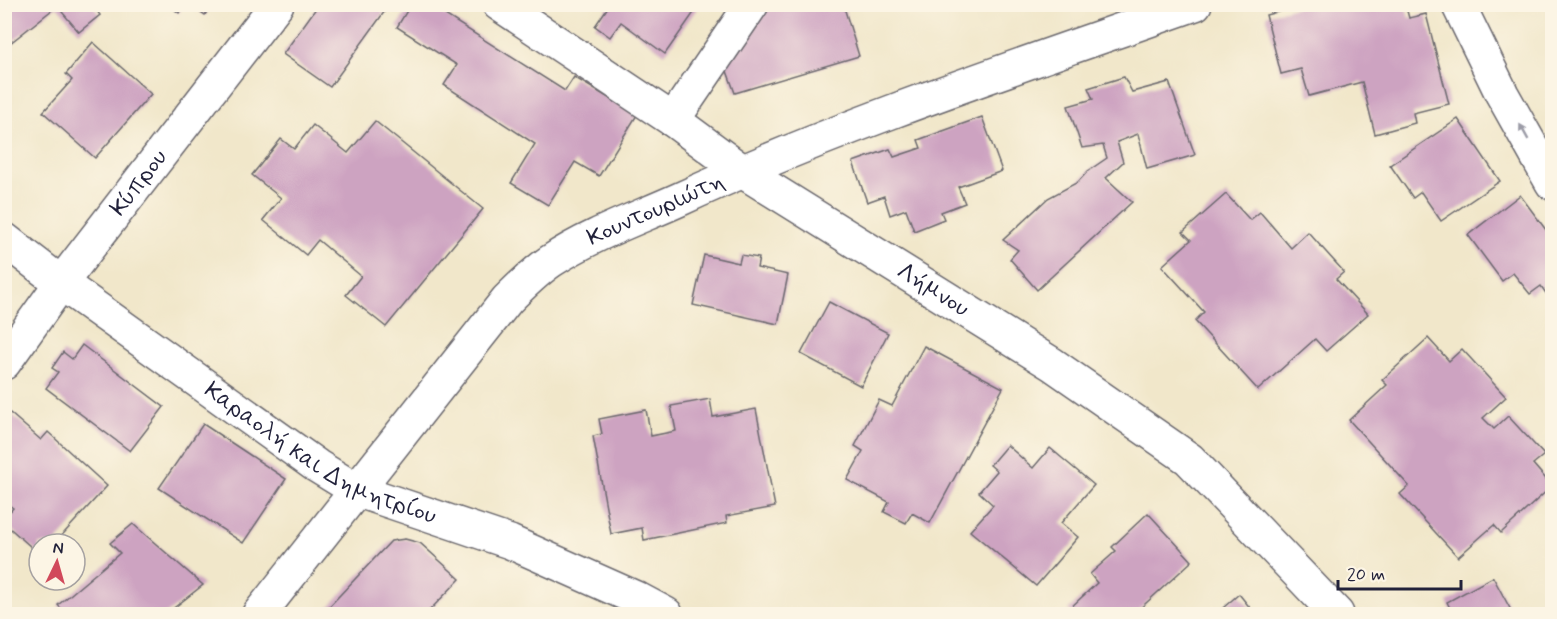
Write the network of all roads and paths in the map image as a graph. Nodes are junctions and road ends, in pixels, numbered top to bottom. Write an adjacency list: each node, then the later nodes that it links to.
1 (277, 4): 10 (street, Κύπρου)
2 (500, 4): 6 (street, Λήμνου)
3 (752, 4): 6 (street)
4 (1196, 4): 7 (street, Κουντουριώτη)
5 (1458, 4): 8 (street, one-way to 5)
6 (673, 120): 7 (street, Λήμνου)
7 (741, 171): 12 (street, Κουντουριώτη); 15 (street, Λήμνου)
8 (1552, 183)
9 (4, 239): 10 (street, Καραολή και Δημητρίου)
10 (61, 283): 11 (street, Κύπρου); 12 (street, Καραολή και Δημητρίου)
11 (4, 363)
12 (356, 490): 13 (street, Κουντουριώτη); 14 (street, Καραολή και Δημητρίου)
13 (259, 615)
14 (666, 615)
15 (1337, 615)

